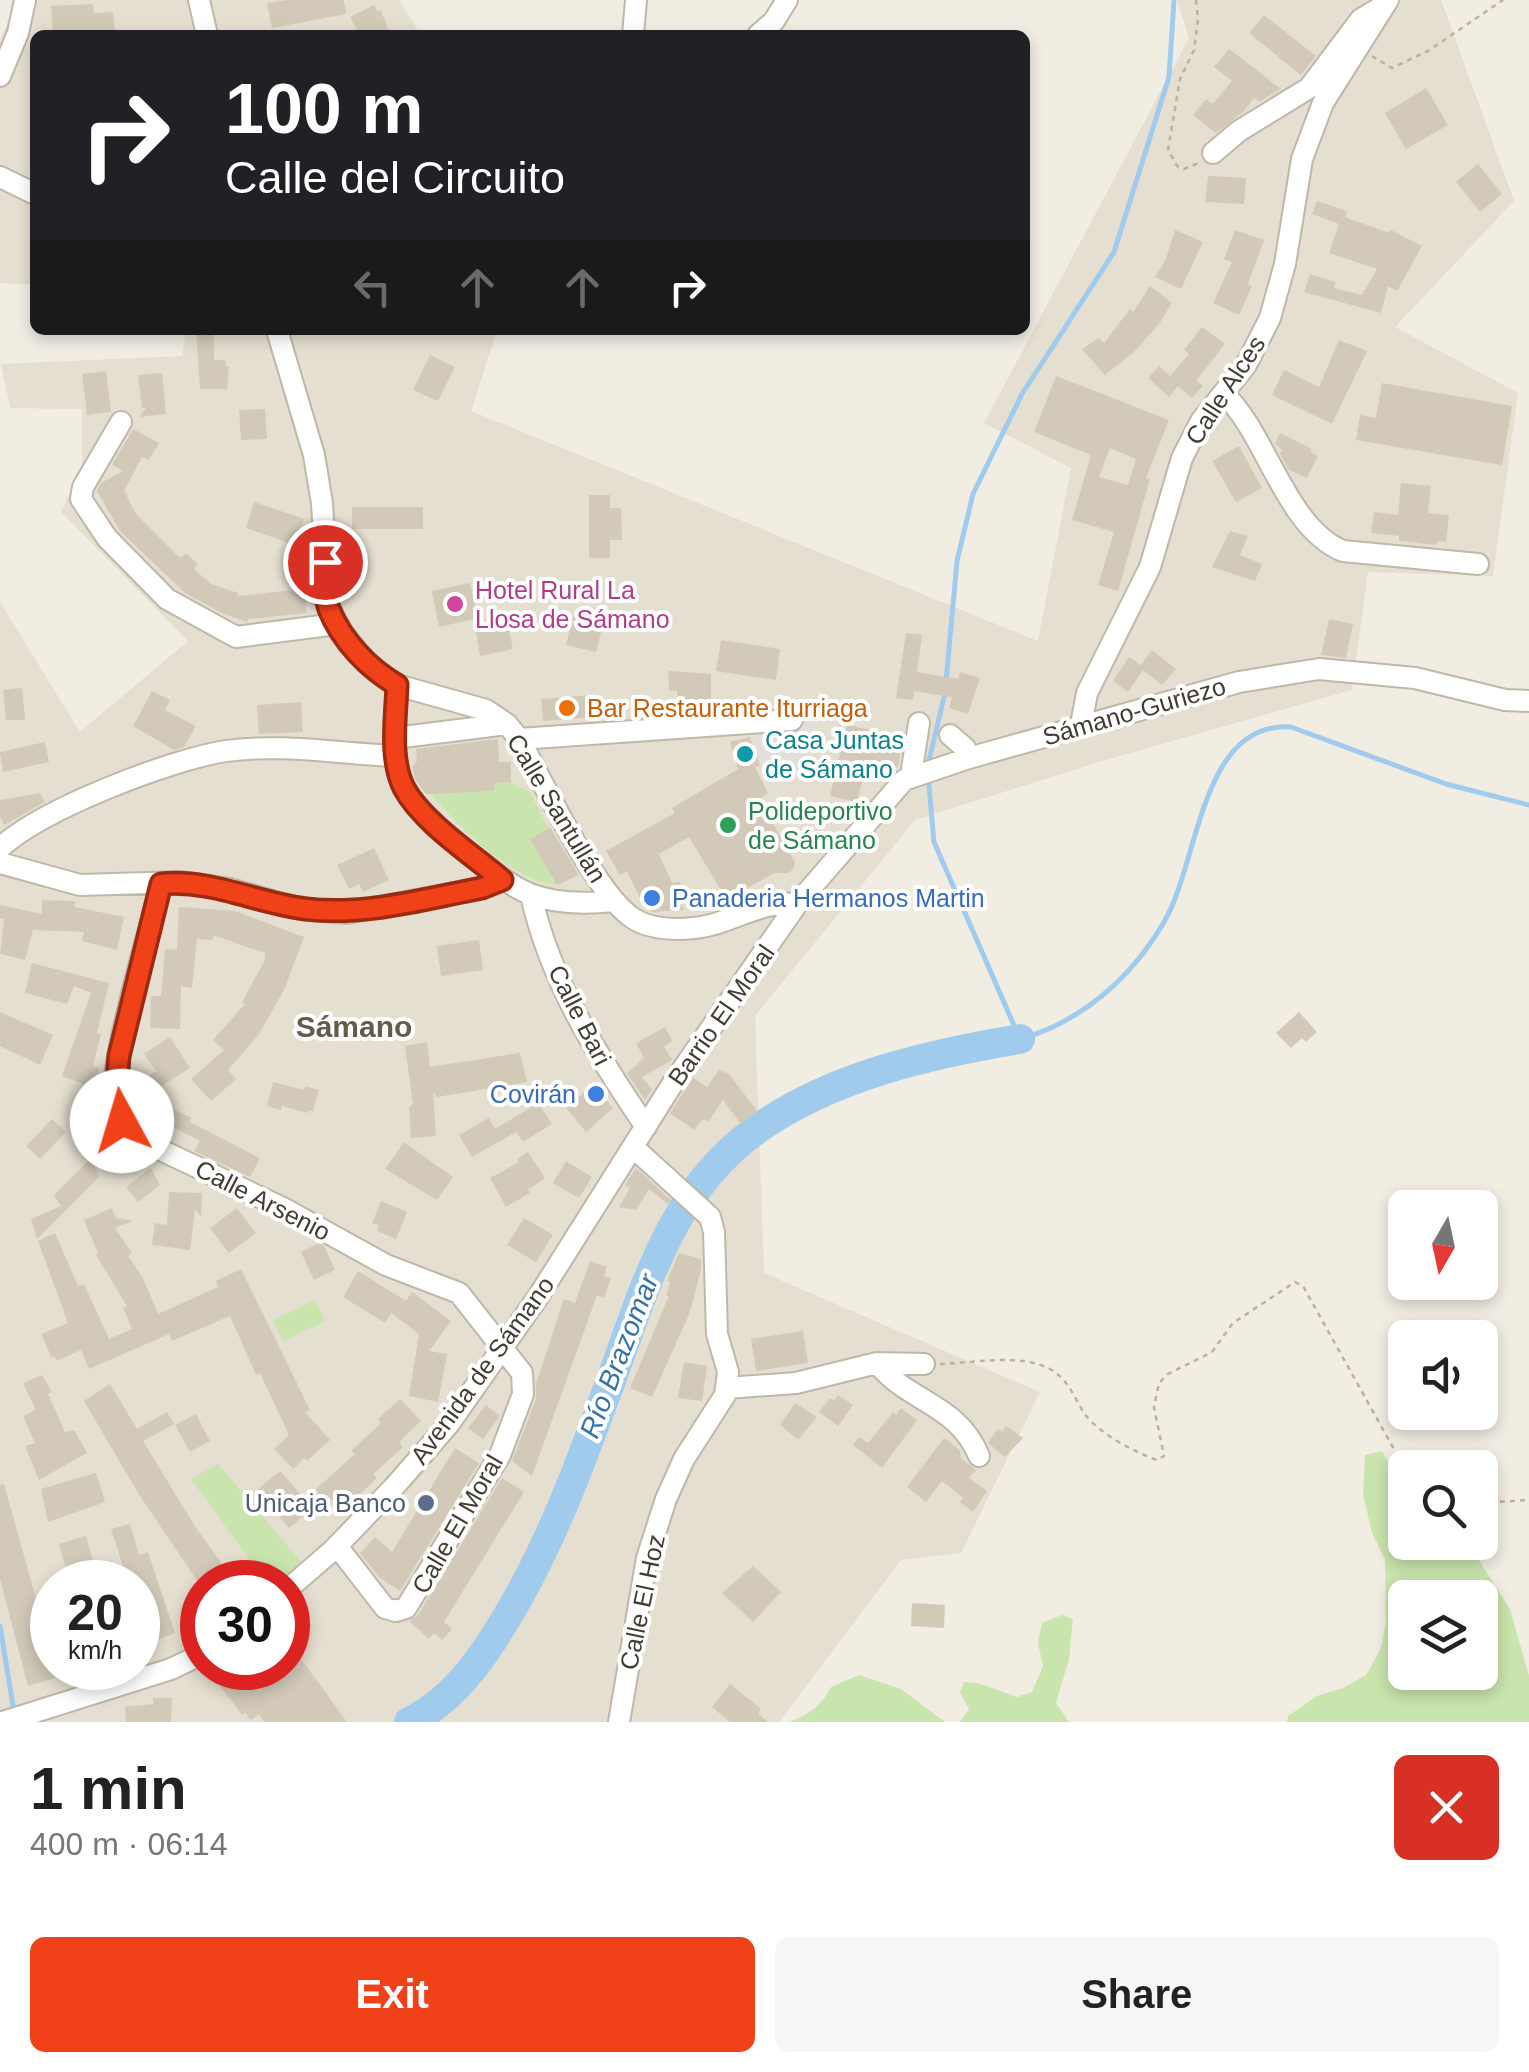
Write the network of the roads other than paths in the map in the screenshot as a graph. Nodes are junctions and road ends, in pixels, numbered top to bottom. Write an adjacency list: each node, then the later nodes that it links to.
1 (25, 0): 9 (street)
2 (199, 0): 6 (street)
3 (636, 0): 7 (street)
4 (787, 0): 8 (street)
5 (1386, 2): 10 (street); 14 (street, Calle Alces)
6 (206, 30)
7 (633, 30)
8 (764, 30)
9 (0, 76)
10 (1212, 153)
11 (0, 177): 12 (street)
12 (30, 192)
13 (278, 335): 17 (street, Calle Santullán)
14 (1224, 394): 16 (street); 22 (street, Calle Alces)
15 (121, 422): 17 (street)
16 (1478, 564)
17 (338, 624): 18 (street, Calle Santullán)
18 (397, 685): 23 (street, Calle Santullán); 25 (street)
19 (1529, 701): 22 (street, Sámano-Guriezo)
20 (792, 720): 23 (street)
21 (919, 723): 27 (street)
22 (1080, 725): 26 (street, Sámano-Guriezo)
23 (513, 732): 25 (street); 33 (street, Calle Santullán)
24 (950, 735): 26 (street)
25 (396, 747): 28 (street); 30 (street)
26 (969, 758): 27 (street, Sámano-Guriezo)
27 (923, 772): 34 (street, Sámano-Guriezo)
28 (0, 848)
29 (0, 863): 31 (street)
30 (502, 880): 31 (street); 32 (street)
31 (161, 884): 37 (street, Calle Arsenio)
32 (531, 895): 33 (street); 35 (street, Calle Bari)
33 (614, 901): 34 (street, Calle Santullán)
34 (797, 904): 35 (street, Barrio El Moral)
35 (646, 1127): 36 (street, Avenida de Sámano)
36 (634, 1148): 37 (street, Avenida de Sámano); 40 (street)
37 (504, 1346): 42 (street, Avenida de Sámano); 42 (street, Calle El Moral)
38 (877, 1363): 39 (street); 40 (street); 41 (street)
39 (924, 1364)
40 (726, 1388): 46 (street, Calle El Hoz)
41 (979, 1456)
42 (336, 1546): 43 (street, Avenida de Sámano)
43 (310, 1569)
44 (180, 1665): 45 (street)
45 (4, 1722)
46 (619, 1722)

